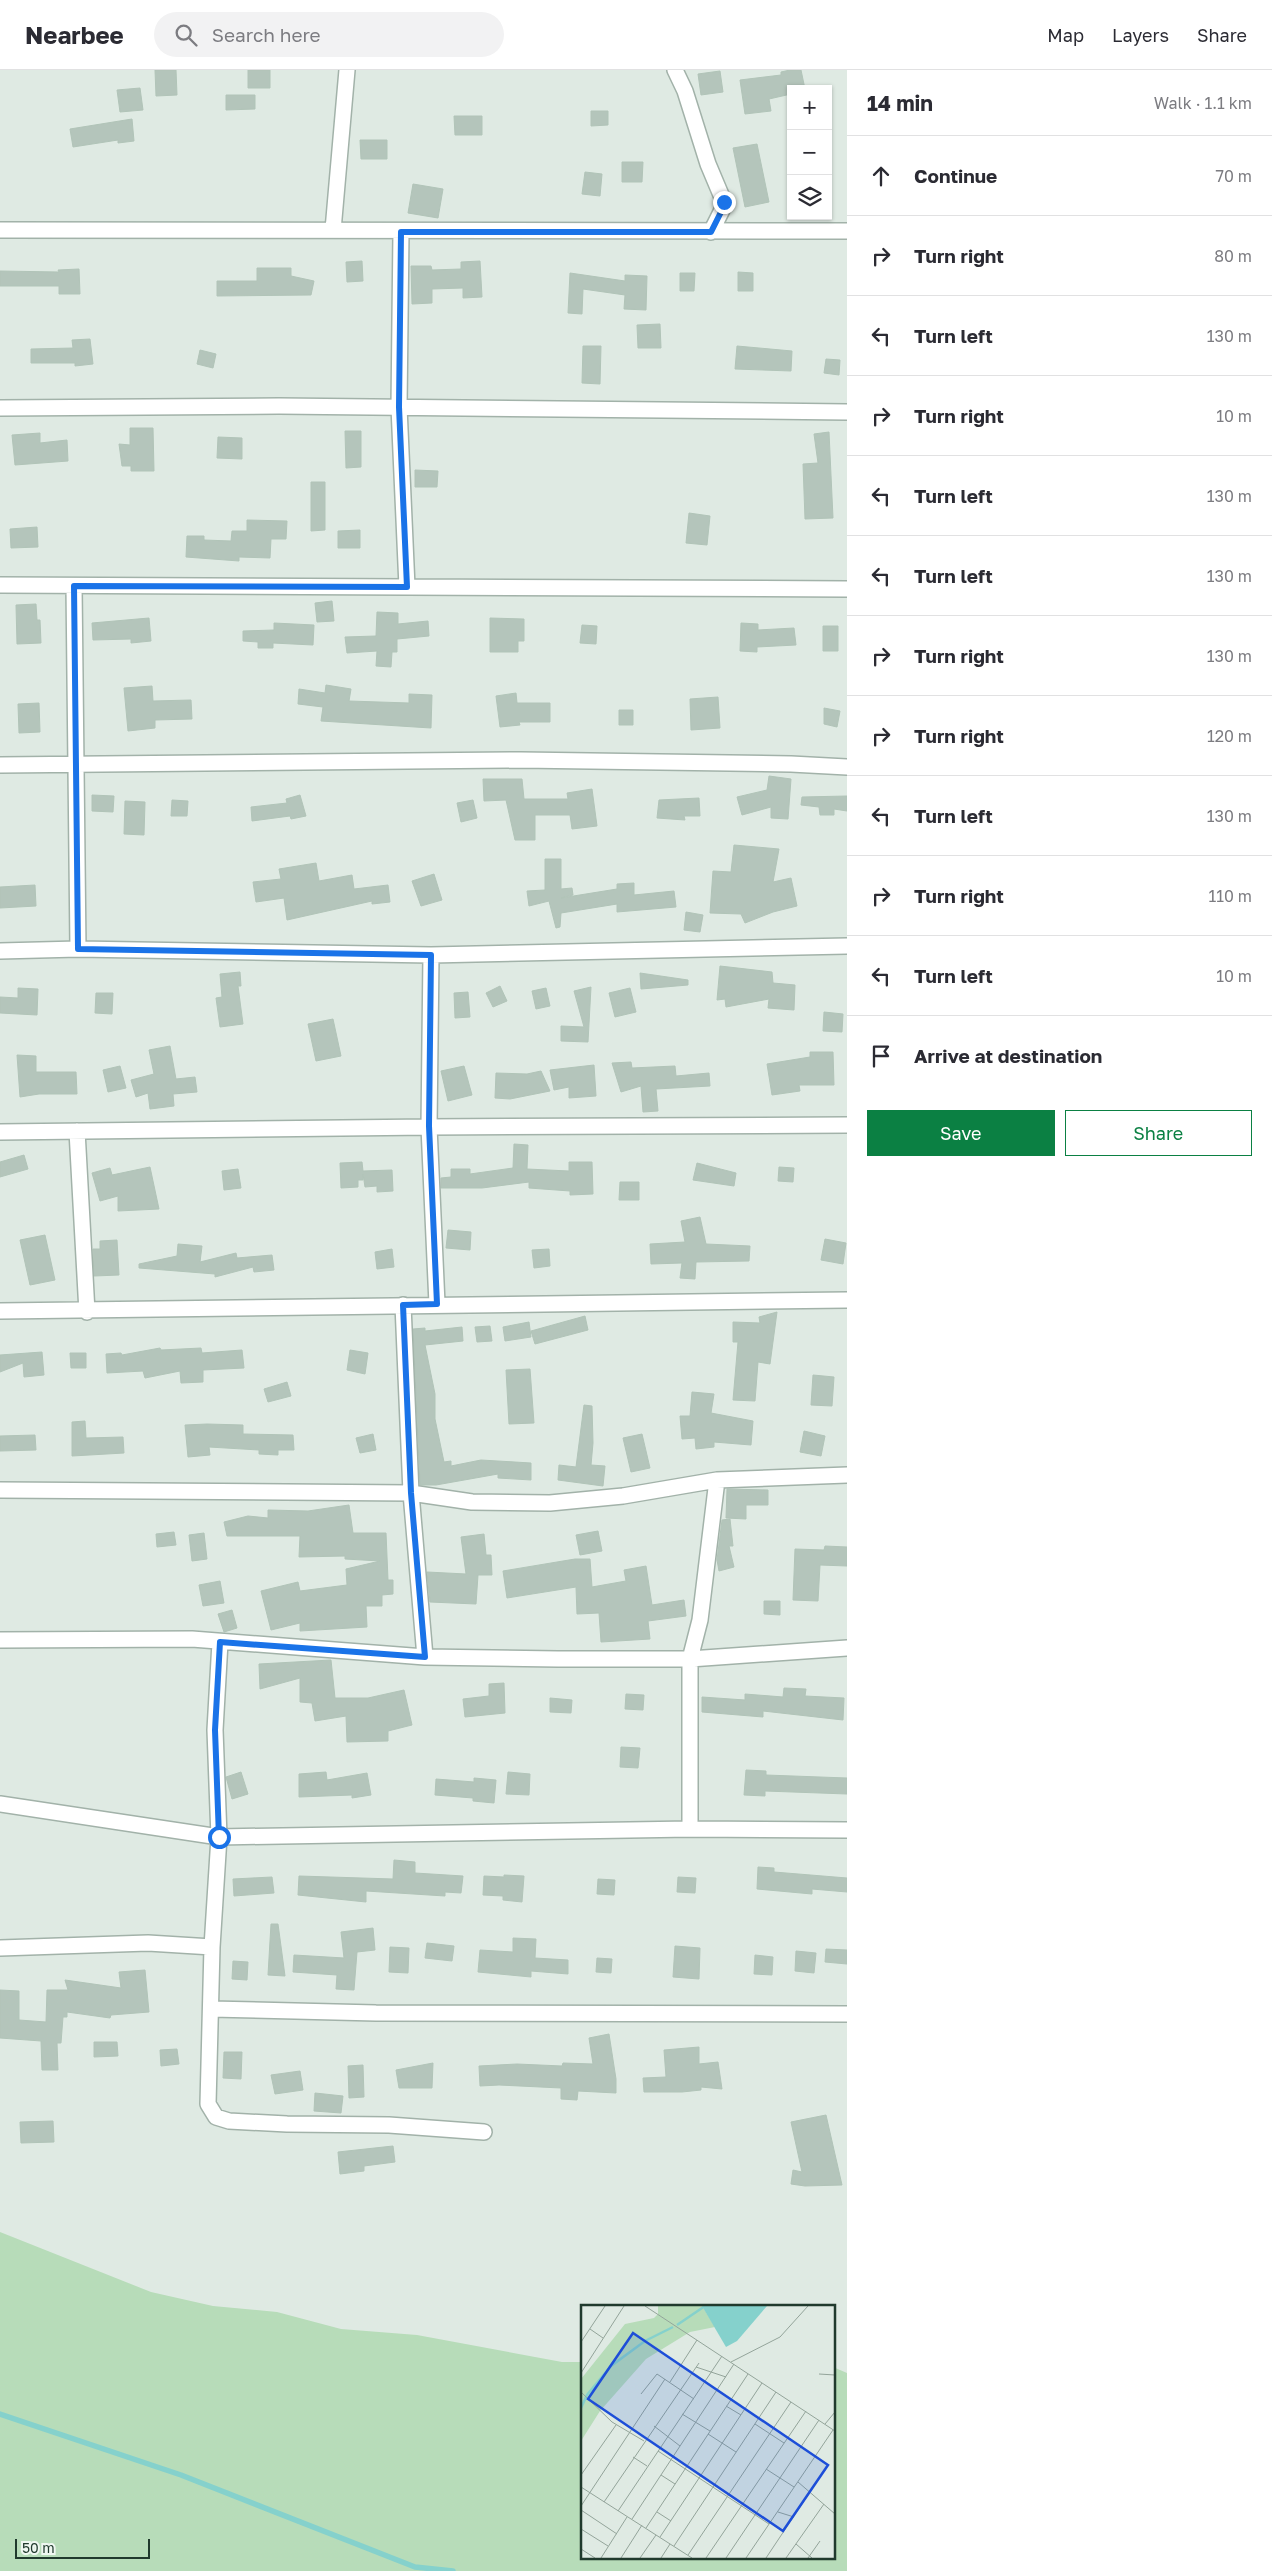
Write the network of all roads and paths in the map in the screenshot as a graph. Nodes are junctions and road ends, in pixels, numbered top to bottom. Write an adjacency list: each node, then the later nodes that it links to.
1 (347, 70): 4 (street)
2 (675, 70): 6 (street)
3 (0, 230): 4 (street)
4 (333, 230): 5 (street)
5 (401, 232): 6 (street); 8 (street)
6 (711, 232): 7 (street)
7 (847, 232)
8 (399, 407): 9 (street); 10 (street); 13 (street)
9 (0, 408)
10 (847, 412)
11 (0, 585): 12 (street)
12 (74, 586): 13 (street); 16 (street)
13 (407, 587): 14 (street)
14 (847, 589)
15 (0, 765): 16 (street)
16 (76, 765): 17 (street); 19 (street)
17 (847, 768)
18 (847, 946): 21 (street)
19 (78, 949): 20 (street); 21 (street)
20 (0, 950)
21 (431, 955): 23 (street)
22 (847, 1125): 23 (street)
23 (429, 1126): 24 (street); 27 (street)
24 (77, 1131): 25 (street); 30 (street)
25 (0, 1132)
26 (847, 1300): 27 (street)
27 (437, 1304): 28 (street)
28 (403, 1305): 30 (street); 34 (street)
29 (0, 1311): 30 (street)
30 (87, 1312)
31 (847, 1474): 32 (street)
32 (717, 1480): 34 (street); 39 (street)
33 (0, 1490): 34 (street)
34 (411, 1493): 38 (street)
35 (0, 1640): 36 (street)
36 (220, 1642): 38 (street); 43 (street)
37 (847, 1648): 39 (street)
38 (425, 1657): 39 (street)
39 (690, 1659): 41 (street)
40 (0, 1804): 43 (street)
41 (690, 1829): 42 (street); 43 (street)
42 (847, 1830)
43 (219, 1837): 44 (street)
44 (212, 1947): 45 (street); 46 (street)
45 (0, 1948)
46 (211, 2009): 47 (street); 48 (street)
47 (847, 2014)
48 (484, 2132)

